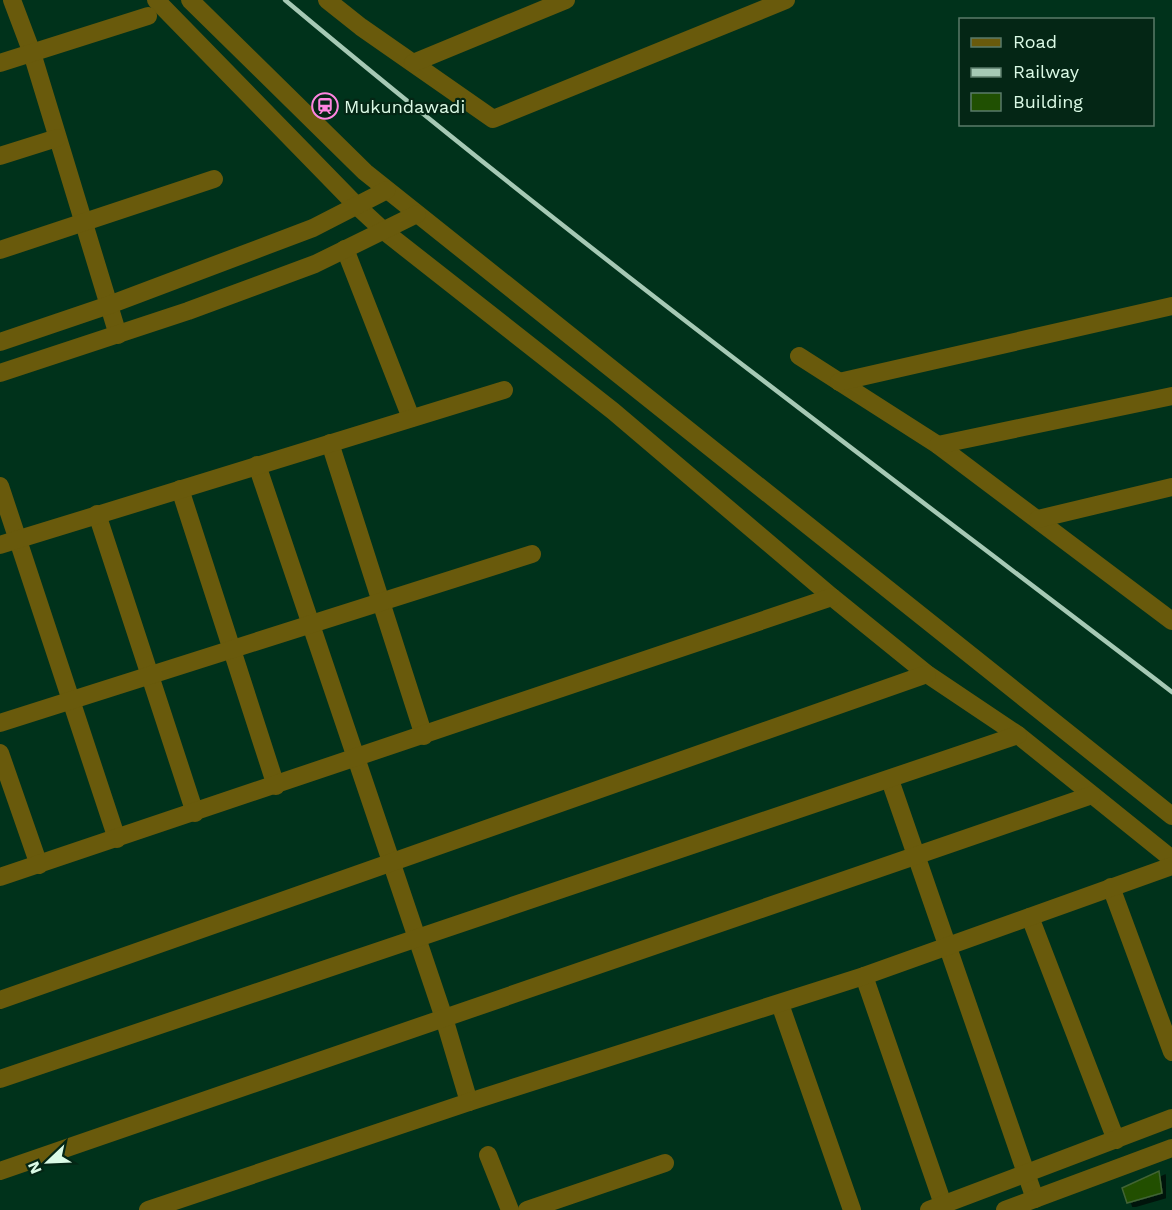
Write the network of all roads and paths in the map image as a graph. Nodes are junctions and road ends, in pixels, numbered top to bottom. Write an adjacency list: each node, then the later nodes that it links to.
1 (12, 0): 9 (street)
2 (190, 0): 15 (street)
3 (327, 0): 8 (street)
4 (348, 0): 8 (street)
5 (566, 0): 11 (street)
6 (785, 0): 11 (street)
7 (152, 8): 9 (street); 16 (street)
8 (361, 27): 11 (street)
9 (32, 53): 10 (street); 12 (street)
10 (0, 63)
11 (413, 63)
12 (57, 138): 13 (street); 18 (street)
13 (0, 156)
14 (214, 179): 18 (street)
15 (387, 190): 16 (street); 17 (street)
16 (358, 207): 19 (street); 22 (street)
17 (417, 214): 19 (street); 59 (street)
18 (83, 224): 21 (street); 22 (street)
19 (384, 231): 20 (street); 42 (street)
20 (345, 249): 24 (street); 31 (street)
21 (0, 250)
22 (109, 305): 24 (street); 25 (street)
23 (1172, 306): 28 (street)
24 (118, 335): 27 (street)
25 (0, 342)
26 (799, 356): 28 (street)
27 (0, 373)
28 (839, 382): 33 (street)
29 (504, 390): 31 (street)
30 (1172, 396): 33 (street)
31 (411, 418): 32 (street)
32 (330, 442): 34 (street); 43 (street)
33 (938, 445): 39 (street)
34 (257, 465): 37 (street); 45 (street)
35 (0, 486): 40 (street)
36 (1172, 487): 39 (street)
37 (180, 489): 38 (street); 46 (street)
38 (97, 514): 40 (street); 48 (street)
39 (1038, 519): 44 (street)
40 (8, 542): 49 (street)
41 (532, 554): 43 (street)
42 (832, 597): 47 (street); 52 (street)
43 (381, 602): 45 (street); 52 (street)
44 (1172, 621)
45 (311, 625): 46 (street); 54 (street)
46 (231, 650): 48 (street); 56 (street)
47 (927, 674): 51 (street); 63 (street)
48 (149, 676): 49 (street); 58 (street)
49 (69, 701): 50 (street); 60 (street)
50 (0, 723)
51 (1018, 735): 55 (street); 57 (street)
52 (424, 736): 54 (street)
53 (0, 753): 64 (street)
54 (356, 759): 56 (street); 63 (street)
55 (890, 780): 61 (street); 69 (street)
56 (276, 786): 58 (street)
57 (1092, 795): 61 (street); 62 (street)
58 (195, 813): 60 (street)
59 (1172, 816)
60 (117, 839): 64 (street)
61 (915, 857): 70 (street); 74 (street)
62 (1172, 859)
63 (390, 864): 69 (street); 72 (street)
64 (39, 865): 66 (street)
65 (1172, 866): 67 (street)
66 (0, 877)
67 (1112, 887): 68 (street); 75 (street)
68 (1030, 916): 70 (street); 79 (street)
69 (417, 937): 74 (street); 76 (street)
70 (948, 946): 71 (street); 84 (street)
71 (864, 976): 73 (street); 86 (street)
72 (0, 1000)
73 (780, 1004): 77 (street); 90 (street)
74 (444, 1018): 77 (street); 83 (street)
75 (1172, 1052)
76 (0, 1078)
77 (469, 1102): 87 (street)
78 (1172, 1118): 79 (street)
79 (1116, 1140): 84 (street)
80 (1172, 1148): 85 (street)
81 (488, 1155): 88 (street)
82 (664, 1163): 89 (street)
83 (0, 1171)
84 (1025, 1173): 85 (street); 86 (street)
85 (1035, 1199): 91 (street)
86 (939, 1208)
87 (148, 1210)
88 (510, 1210)
89 (527, 1210)
90 (852, 1210)
91 (1005, 1210)

